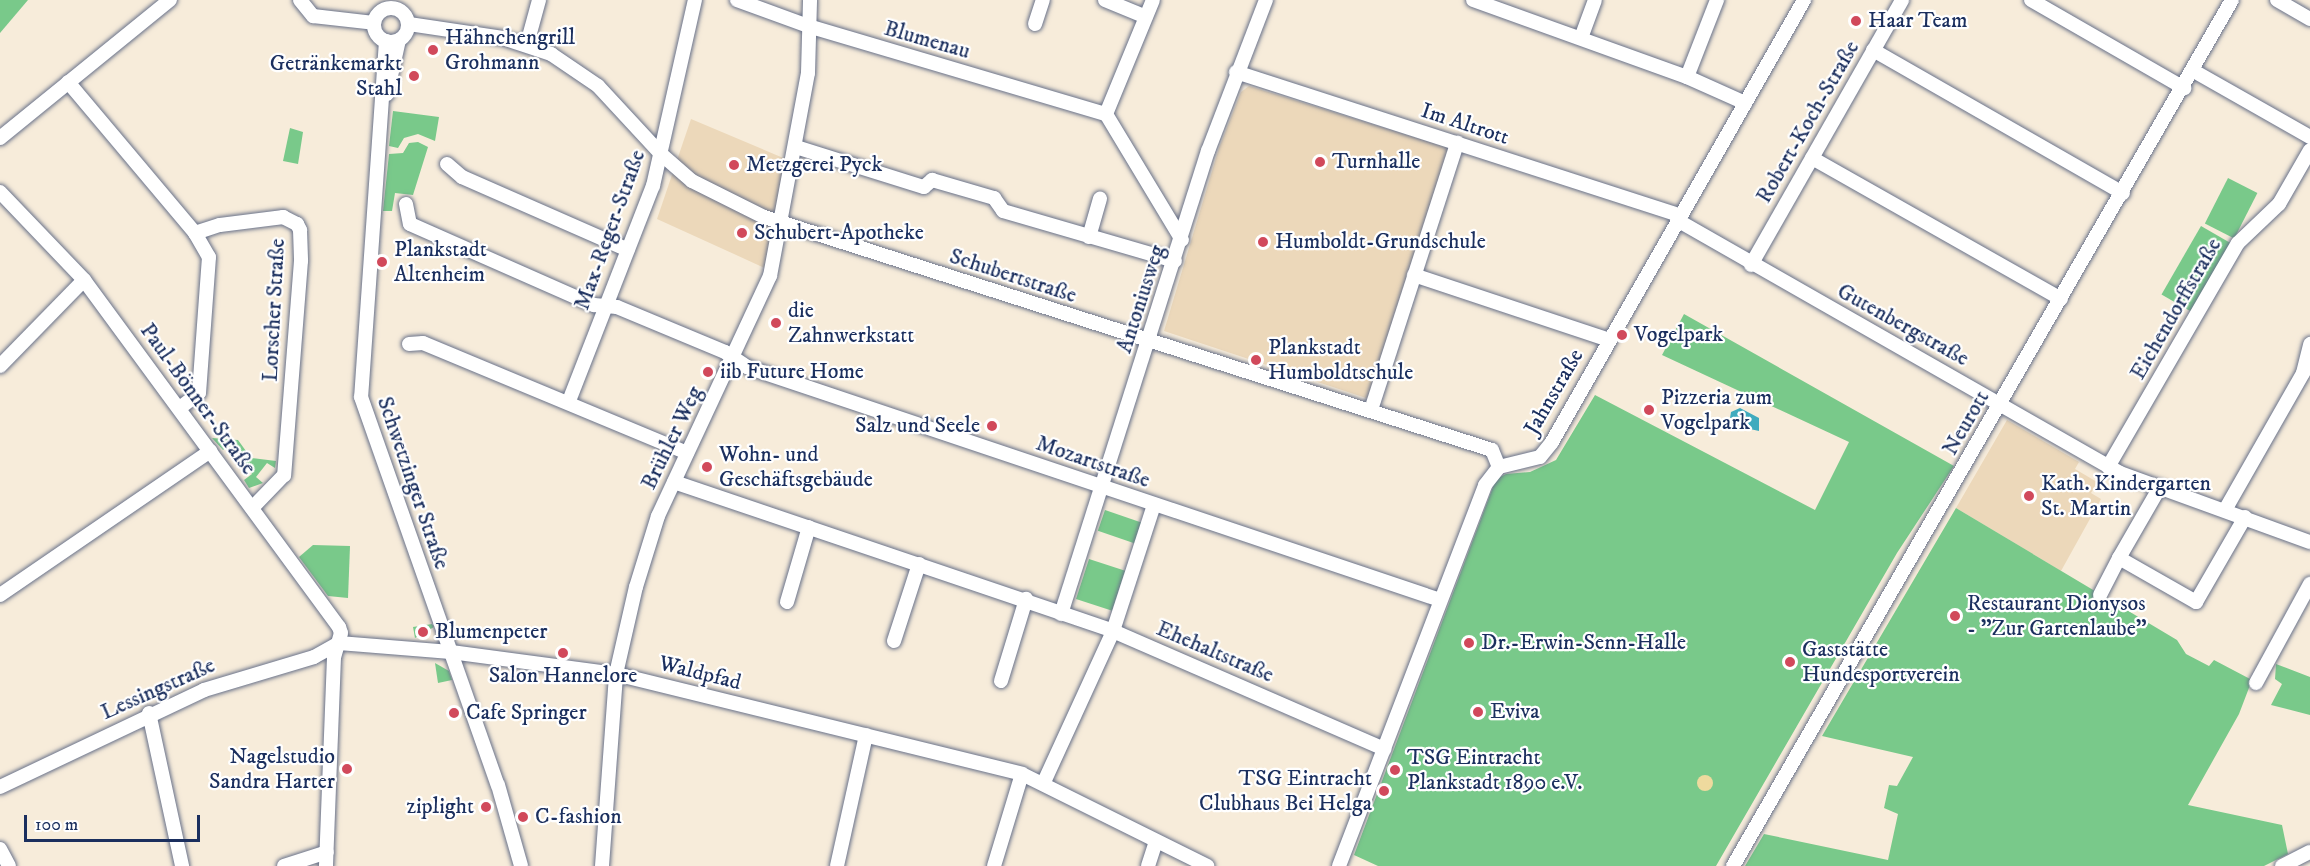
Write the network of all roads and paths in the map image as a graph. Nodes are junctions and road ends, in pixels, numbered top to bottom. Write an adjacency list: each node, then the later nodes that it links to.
1 (170, 0): 34 (street)
2 (300, 0): 23 (street)
3 (539, 0): 29 (street)
4 (695, 0): 43 (street, Max-Reger-Straße)
5 (738, 0): 26 (street, Blumenau)
6 (810, 0): 26 (street, Brühler Weg)
7 (1043, 0): 25 (street)
8 (1105, 0): 21 (street)
9 (1153, 0): 21 (street)
10 (1266, 0): 32 (street, Antoniusweg)
11 (1473, 0): 27 (street)
12 (1595, 0): 27 (street)
13 (1716, 0): 33 (street)
14 (1804, 0): 36 (street, Jahnstraße)
15 (1902, 0): 30 (street, Robert-Koch-Straße)
16 (2031, 0): 35 (street)
17 (2232, 0): 31 (street, Neurott)
18 (2277, 0): 22 (street)
19 (385, 4): 20 (street); 23 (street)
20 (399, 5): 24 (street)
21 (1146, 17): 37 (street)
22 (2310, 19)
23 (374, 23): 28 (street)
24 (409, 24): 28 (street); 29 (street, Schubertstraße)
25 (1035, 24)
26 (808, 26): 37 (street, Blumenau); 41 (street, Brühler Weg)
27 (1581, 38): 33 (street)
28 (393, 40): 97 (street, Schwetzinger Straße)
29 (527, 44): 43 (street, Schubertstraße)
30 (1873, 50): 44 (street, Robert-Koch-Straße); 47 (street)
31 (2192, 70): 35 (street, Neurott); 38 (street)
32 (1236, 72): 40 (street, Im Altrott); 54 (street, Antoniusweg)
33 (1687, 77): 36 (street)
34 (68, 82): 39 (street); 52 (street)
35 (2184, 88): 47 (street, Neurott)
36 (1745, 103): 50 (street, Jahnstraße)
37 (1106, 114): 54 (street)
38 (2310, 137)
39 (0, 138)
40 (1457, 144): 50 (street, Im Altrott); 58 (street)
41 (796, 147): 51 (street, Brühler Weg); 53 (street)
42 (2310, 150): 75 (street, Eichendorffstraße)
43 (661, 154): 51 (street, Schubertstraße); 55 (street, Max-Reger-Straße)
44 (1812, 158): 57 (street, Robert-Koch-Straße); 60 (street)
45 (447, 164): 55 (street)
46 (0, 192): 59 (street, Paul-Bönner-Straße)
47 (2123, 193): 60 (street, Neurott)
48 (1100, 199): 53 (street)
49 (406, 204): 61 (street, Mozartstraße)
50 (1679, 218): 57 (street, Gutenbergstraße); 62 (street, Jahnstraße)
51 (782, 224): 63 (street, Schubertstraße); 66 (street, Brühler Weg)
52 (195, 233): 70 (street); 80 (street, Lorscher Straße)
53 (1089, 237): 56 (street)
54 (1182, 240): 56 (street, Antoniusweg)
55 (628, 249): 61 (street, Max-Reger-Straße)
56 (1175, 261): 63 (street, Antoniusweg)
57 (1752, 265): 69 (street, Gutenbergstraße)
58 (1414, 275): 62 (street); 71 (street)
59 (84, 280): 67 (street); 70 (street, Paul-Bönner-Straße)
60 (2061, 300): 69 (street, Neurott)
61 (605, 306): 66 (street, Mozartstraße); 68 (street, Max-Reger-Straße)
62 (1609, 340): 74 (street, Jahnstraße)
63 (1149, 342): 71 (street, Schubertstraße); 77 (street, Antoniusweg)
64 (408, 344): 68 (street)
65 (2310, 344): 81 (street)
66 (734, 358): 73 (street, Brühler Weg); 77 (street, Mozartstraße)
67 (0, 366)
68 (569, 401): 73 (street)
69 (2001, 404): 75 (street, Gutenbergstraße); 121 (street, Neurott)
70 (180, 408): 72 (street, Paul-Bönner-Straße)
71 (1371, 410): 74 (street, Schubertstraße)
72 (210, 451): 80 (street, Paul-Bönner-Straße); 89 (street)
73 (687, 453): 76 (street, Brühler Weg)
74 (1499, 467): 91 (street)
75 (2108, 467): 78 (street, Gutenbergstraße)
76 (674, 482): 83 (street, Ehehaltstraße); 98 (street, Brühler Weg)
77 (1101, 487): 79 (street, Mozartstraße); 93 (street, Antoniusweg)
78 (2160, 487): 81 (street, Gutenbergstraße); 85 (street)
79 (1154, 505): 91 (street, Mozartstraße); 94 (street)
80 (252, 508): 96 (street, Paul-Bönner-Straße)
81 (2225, 510): 82 (street, Gutenbergstraße)
82 (2245, 517): 84 (street, Gutenbergstraße); 85 (street)
83 (809, 527): 86 (street, Ehehaltstraße); 92 (street)
84 (2310, 542)
85 (2119, 558): 88 (street)
86 (919, 564): 90 (street, Ehehaltstraße); 95 (street)
87 (2310, 584): 100 (street)
88 (2100, 595)
89 (0, 596)
90 (1026, 599): 93 (street, Ehehaltstraße); 99 (street)
91 (1440, 600): 103 (street)
92 (787, 602)
93 (1061, 614): 94 (street, Ehehaltstraße)
94 (1113, 631): 103 (street, Ehehaltstraße); 105 (street)
95 (894, 640)
96 (339, 644): 97 (street, Waldpfad); 101 (street, Lessingstraße); 110 (street)
97 (451, 652): 98 (street, Waldpfad); 114 (street, Schwetzinger Straße)
98 (616, 674): 102 (street, Waldpfad); 115 (street, Brühler Weg)
99 (1000, 681)
100 (2256, 683)
101 (149, 713): 106 (street, Lessingstraße); 112 (street)
102 (866, 735): 104 (street, Waldpfad); 116 (street)
103 (1385, 749): 120 (street)
104 (1022, 774): 105 (street, Waldpfad); 117 (street)
105 (1044, 782): 107 (street, Waldpfad)
106 (0, 787)
107 (1156, 841): 118 (street); 119 (street, Waldpfad)
108 (0, 849): 111 (street)
109 (2310, 852): 122 (street)
110 (327, 859): 113 (street)
111 (9, 866)
112 (182, 866)
113 (284, 866)
114 (522, 866)
115 (602, 866)
116 (837, 866)
117 (994, 866)
118 (1148, 866)
119 (1207, 866)
120 (1339, 866)
121 (1733, 866)
122 (2282, 866)

